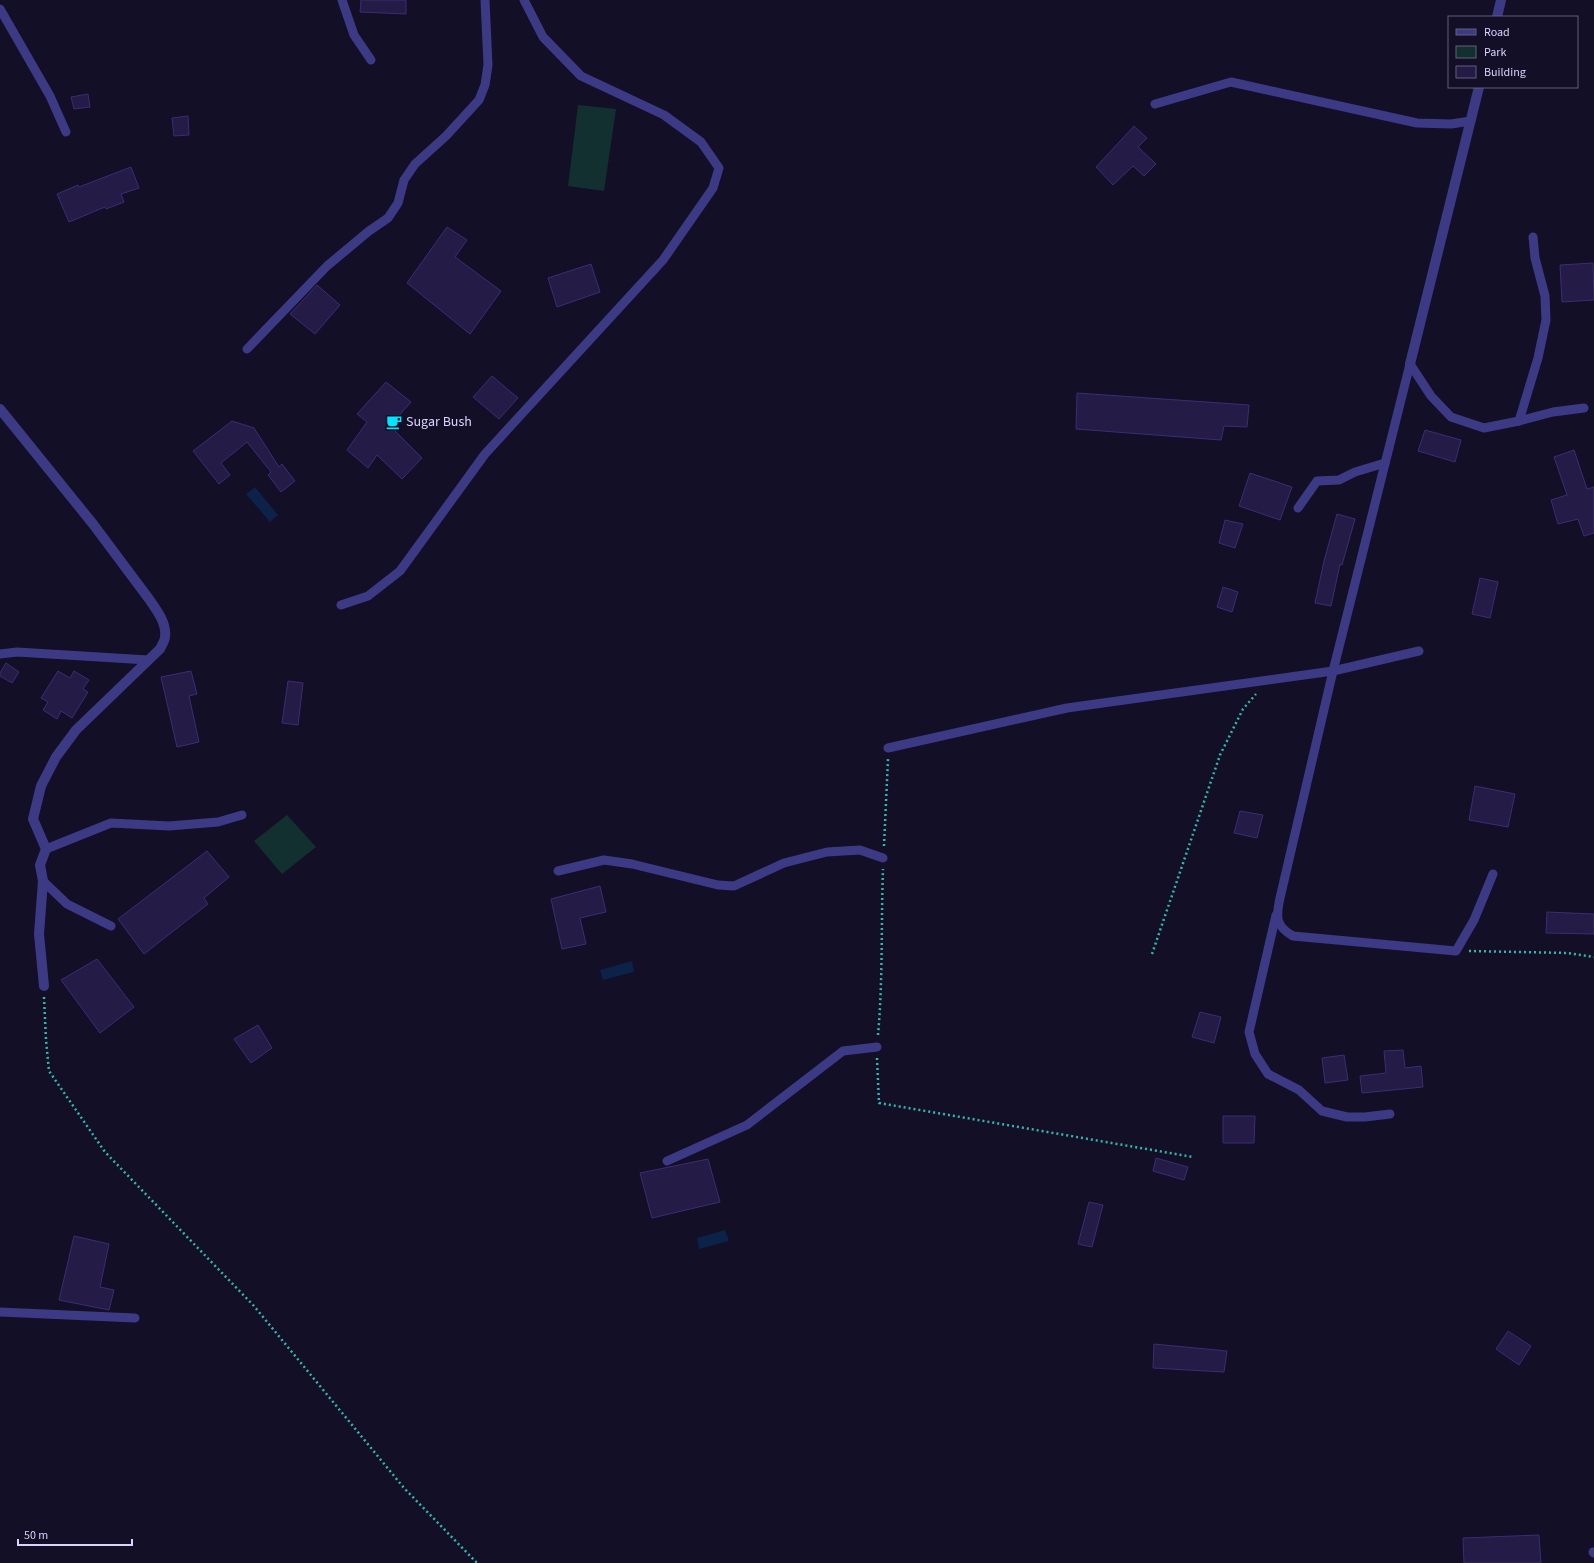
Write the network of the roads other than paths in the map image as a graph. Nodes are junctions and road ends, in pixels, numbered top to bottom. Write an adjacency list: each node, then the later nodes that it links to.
1 (342, 0): 7 (lane)
2 (485, 0): 13 (lane)
3 (524, 0): 20 (lane)
4 (1501, 0): 6 (street)
5 (0, 9): 11 (lane)
6 (1497, 16)
7 (370, 60)
8 (1479, 88): 10 (street)
9 (1155, 104): 10 (lane)
10 (1470, 121): 14 (street)
11 (66, 132)
12 (1533, 237): 17 (lane)
13 (247, 350)
14 (1410, 364): 17 (lane); 18 (lane)
15 (1584, 408): 17 (lane)
16 (0, 409): 23 (street)
17 (1519, 421)
18 (1385, 463): 19 (lane); 24 (lane)
19 (1298, 508)
20 (340, 605)
21 (1418, 651): 24 (lane)
22 (0, 654): 23 (lane)
23 (148, 660): 27 (street)
24 (1333, 671): 25 (lane); 32 (lane)
25 (888, 748)
26 (242, 815): 27 (lane)
27 (46, 849): 31 (street)
28 (883, 858): 29 (lane)
29 (558, 871)
30 (1493, 874): 32 (lane)
31 (43, 881): 33 (lane); 34 (street)
32 (1278, 909): 36 (lane)
33 (111, 926)
34 (44, 986)
35 (877, 1047): 37 (lane)
36 (1390, 1114)
37 (667, 1161)
38 (0, 1312): 39 (lane)
39 (135, 1318)

